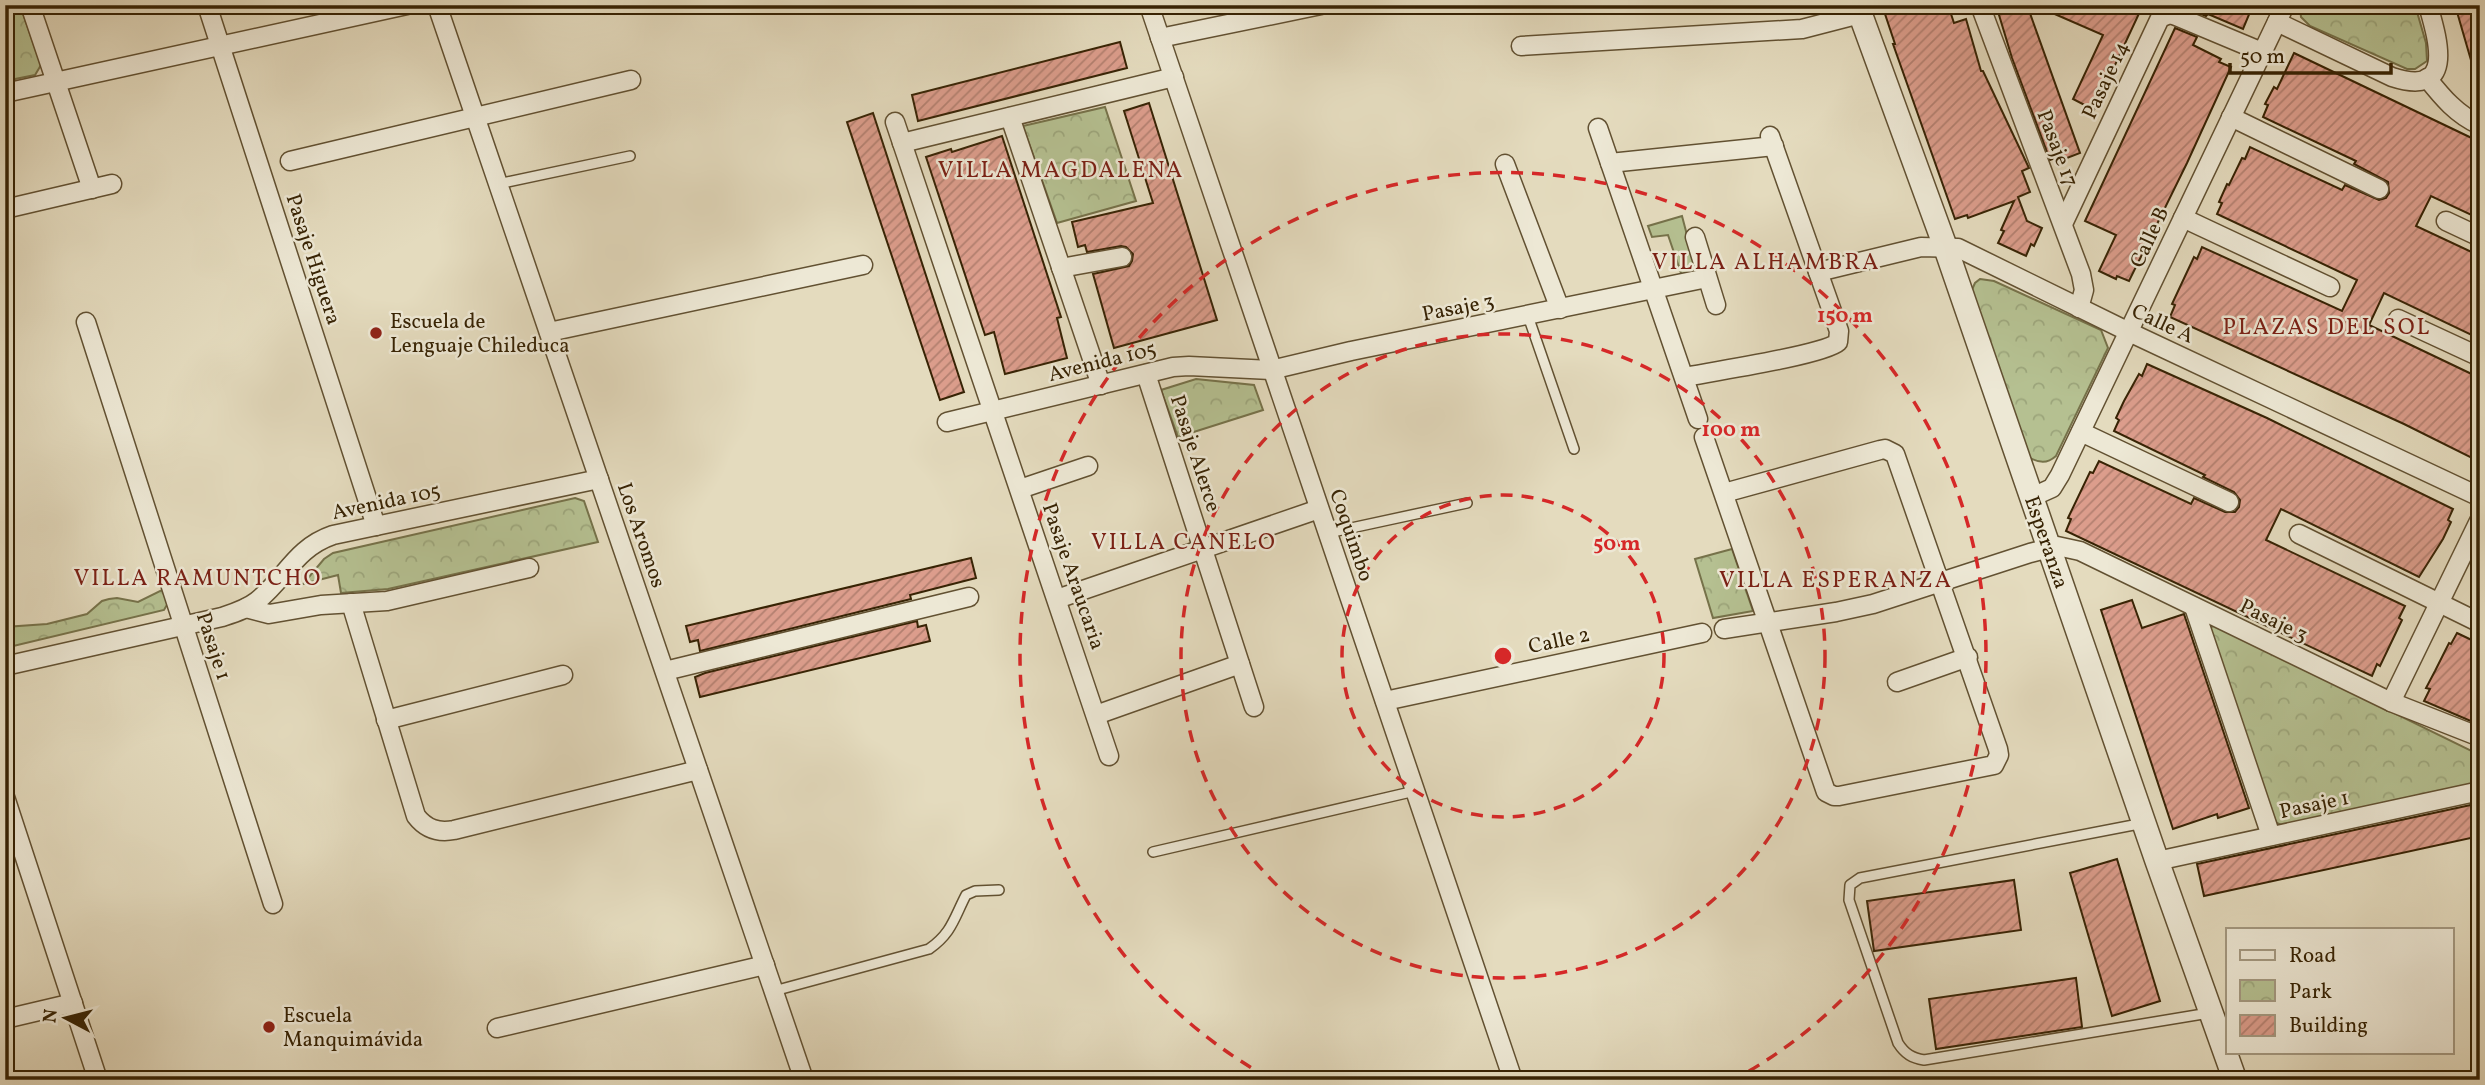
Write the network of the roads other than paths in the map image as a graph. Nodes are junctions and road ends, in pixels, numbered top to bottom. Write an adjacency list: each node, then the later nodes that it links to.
1 (30, 5): 19 (street)
2 (207, 5): 13 (street, Pasaje Higuera)
3 (407, 5): 13 (street)
4 (438, 5): 23 (street, Los Aromos)
5 (1149, 5): 12 (street, Coquimbo)
6 (1321, 5): 12 (street)
7 (1980, 5): 39 (street, Pasaje 17)
8 (2285, 5): 11 (street, Calle B)
9 (2428, 5): 17 (street)
10 (1859, 10): 14 (street); 42 (street, Esperanza)
11 (2277, 22): 15 (street, Calle B); 17 (street)
12 (1160, 38): 16 (street, Coquimbo)
13 (221, 46): 19 (street); 79 (street, Pasaje Higuera)
14 (1521, 46)
15 (2262, 52): 22 (street, Calle B); 39 (street, Pasaje 14)
16 (1174, 78): 21 (street); 59 (street, Coquimbo)
17 (2427, 78): 25 (street)
18 (631, 80): 23 (street)
19 (56, 82): 20 (street); 34 (street)
20 (5, 93)
21 (1010, 117): 27 (street); 45 (street)
22 (2231, 117): 35 (street); 37 (street, Calle B)
23 (476, 118): 29 (street); 33 (street, Los Aromos)
24 (895, 122): 27 (street, Pasaje Araucaria)
25 (2480, 125)
26 (1598, 128): 30 (street)
27 (902, 143): 63 (street, Pasaje Araucaria)
28 (630, 156): 33 (lane)
29 (290, 161)
30 (1610, 163): 46 (street); 49 (street)
31 (1505, 164): 52 (street)
32 (112, 184): 34 (street)
33 (498, 184): 56 (street, Los Aromos)
34 (92, 189): 36 (street)
35 (2379, 189)
36 (5, 209)
37 (2183, 218): 48 (street); 57 (street, Calle B)
38 (2446, 221): 41 (street)
39 (2063, 224): 51 (street, Pasaje 17)
40 (1695, 237): 47 (street)
41 (2480, 237)
42 (1945, 247): 46 (street, Calle A); 51 (street, Calle A); 74 (street, Esperanza)
43 (1122, 257): 45 (street)
44 (863, 265): 56 (street)
45 (1061, 268): 62 (street)
46 (1818, 272): 61 (street)
47 (1707, 278): 49 (street, Pasaje 3); 50 (street)
48 (2330, 286)
49 (1654, 290): 52 (street, Pasaje 3); 61 (street)
50 (1716, 305)
51 (2079, 308): 57 (street, Calle A)
52 (1560, 309): 53 (street, Pasaje 3)
53 (1528, 316): 59 (street, Pasaje 3); 68 (lane)
54 (2398, 319): 58 (street)
55 (86, 322): 94 (street, Pasaje 1)
56 (549, 332): 70 (street, Los Aromos)
57 (2129, 332): 66 (street, Calle B); 73 (street, Calle A)
58 (2480, 357)
59 (1271, 370): 60 (street, Avenida 105); 77 (street, Coquimbo)
60 (1146, 374): 62 (street, Avenida 105); 83 (street, Pasaje Alerce)
61 (1684, 377): 64 (street)
62 (1101, 385): 63 (street, Avenida 105)
63 (994, 411): 65 (street, Avenida 105); 71 (street, Pasaje Araucaria)
64 (1698, 419)
65 (947, 422)
66 (2081, 432): 74 (street, Calle B); 75 (street)
67 (1704, 437): 72 (street)
68 (1574, 449)
69 (1088, 466): 71 (street)
70 (599, 479): 79 (street, Avenida 105); 100 (street, Los Aromos)
71 (1020, 489): 87 (street, Pasaje Araucaria)
72 (1724, 494): 85 (street); 93 (street)
73 (2480, 497)
74 (2032, 498): 82 (street, Esperanza)
75 (2229, 502)
76 (1467, 503): 80 (lane)
77 (1319, 509): 80 (street, Coquimbo); 83 (street)
78 (2480, 519): 89 (street)
79 (376, 526): 91 (street, Avenida 105)
80 (1328, 533): 103 (street, Coquimbo)
81 (2299, 534): 89 (street)
82 (2049, 548): 85 (street); 90 (street, Pasaje 3); 114 (street, Esperanza)
83 (1203, 549): 87 (street); 98 (street, Pasaje Alerce)
84 (529, 568): 88 (street)
85 (1942, 582): 93 (street); 97 (street)
86 (969, 597): 100 (street)
87 (1057, 599): 106 (street, Pasaje Araucaria)
88 (351, 603): 91 (street); 107 (street)
89 (2439, 603): 92 (street); 104 (street)
90 (2194, 607): 104 (street, Pasaje 3); 115 (street)
91 (246, 608): 94 (street, Avenida 105)
92 (2480, 623)
93 (1768, 624): 95 (street); 97 (street)
94 (184, 626): 99 (street, Avenida 105); 119 (street, Pasaje 1)
95 (1724, 629)
96 (1702, 633): 103 (street, Calle 2)
97 (1968, 657): 102 (street)
98 (1240, 664): 105 (street, Pasaje Alerce); 106 (street)
99 (5, 666)
100 (665, 671): 110 (street, Los Aromos)
101 (563, 675): 107 (street)
102 (1897, 681)
103 (1385, 701): 111 (street, Coquimbo)
104 (2391, 702): 108 (street, Pasaje 3)
105 (1254, 707)
106 (1096, 715): 109 (street, Pasaje Araucaria)
107 (386, 720): 110 (street)
108 (2480, 737)
109 (1109, 756)
110 (698, 770): 120 (street, Los Aromos)
111 (1415, 791): 116 (lane); 128 (street, Coquimbo)
112 (2480, 791): 115 (street, Pasaje 1)
113 (5, 797): 122 (street)
114 (2144, 823): 117 (street, Esperanza); 123 (lane)
115 (2271, 836): 117 (street, Pasaje 1)
116 (1153, 852)
117 (2157, 861): 123 (street, Esperanza)
118 (999, 890): 121 (lane)
119 (273, 904)
120 (765, 965): 121 (street, Los Aromos); 125 (street)
121 (774, 991): 127 (street, Los Aromos)
122 (73, 1003): 124 (street); 126 (street)
123 (2211, 1013): 129 (street, Esperanza)
124 (5, 1019)
125 (497, 1028)
126 (98, 1080)
127 (804, 1080)
128 (1513, 1080)
129 (2235, 1080)

